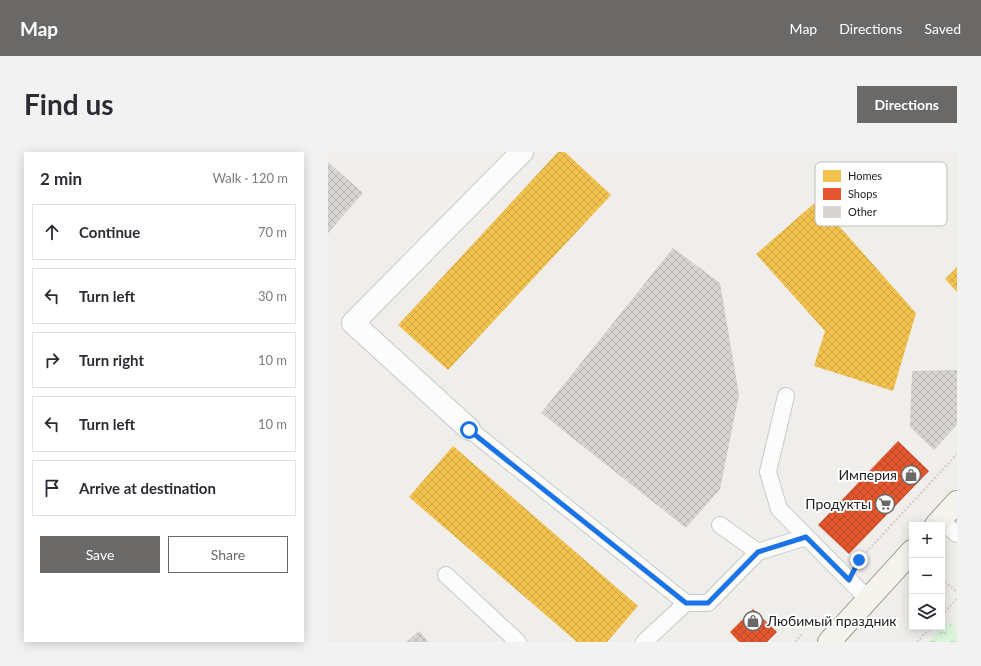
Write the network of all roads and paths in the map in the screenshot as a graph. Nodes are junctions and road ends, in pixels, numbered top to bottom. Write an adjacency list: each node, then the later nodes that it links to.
1 (522, 152): 3 (street)
2 (786, 396): 8 (lane)
3 (469, 430): 17 (lane)
4 (957, 454): 12 (path)
5 (957, 502): 7 (main road)
6 (720, 525): 9 (lane)
7 (945, 526)
8 (806, 537): 9 (lane); 12 (lane)
9 (758, 552): 17 (lane)
10 (909, 554): 15 (main road)
11 (446, 575): 21 (lane)
12 (849, 580): 15 (lane)
13 (945, 582): 14 (path)
14 (957, 592)
15 (868, 599): 24 (main road)
16 (957, 599): 18 (path)
17 (686, 603): 22 (lane)
18 (945, 612)
19 (928, 630): 25 (path)
20 (805, 631): 23 (path)
21 (518, 642)
22 (644, 642)
23 (795, 642)
24 (828, 642)
25 (917, 642)

